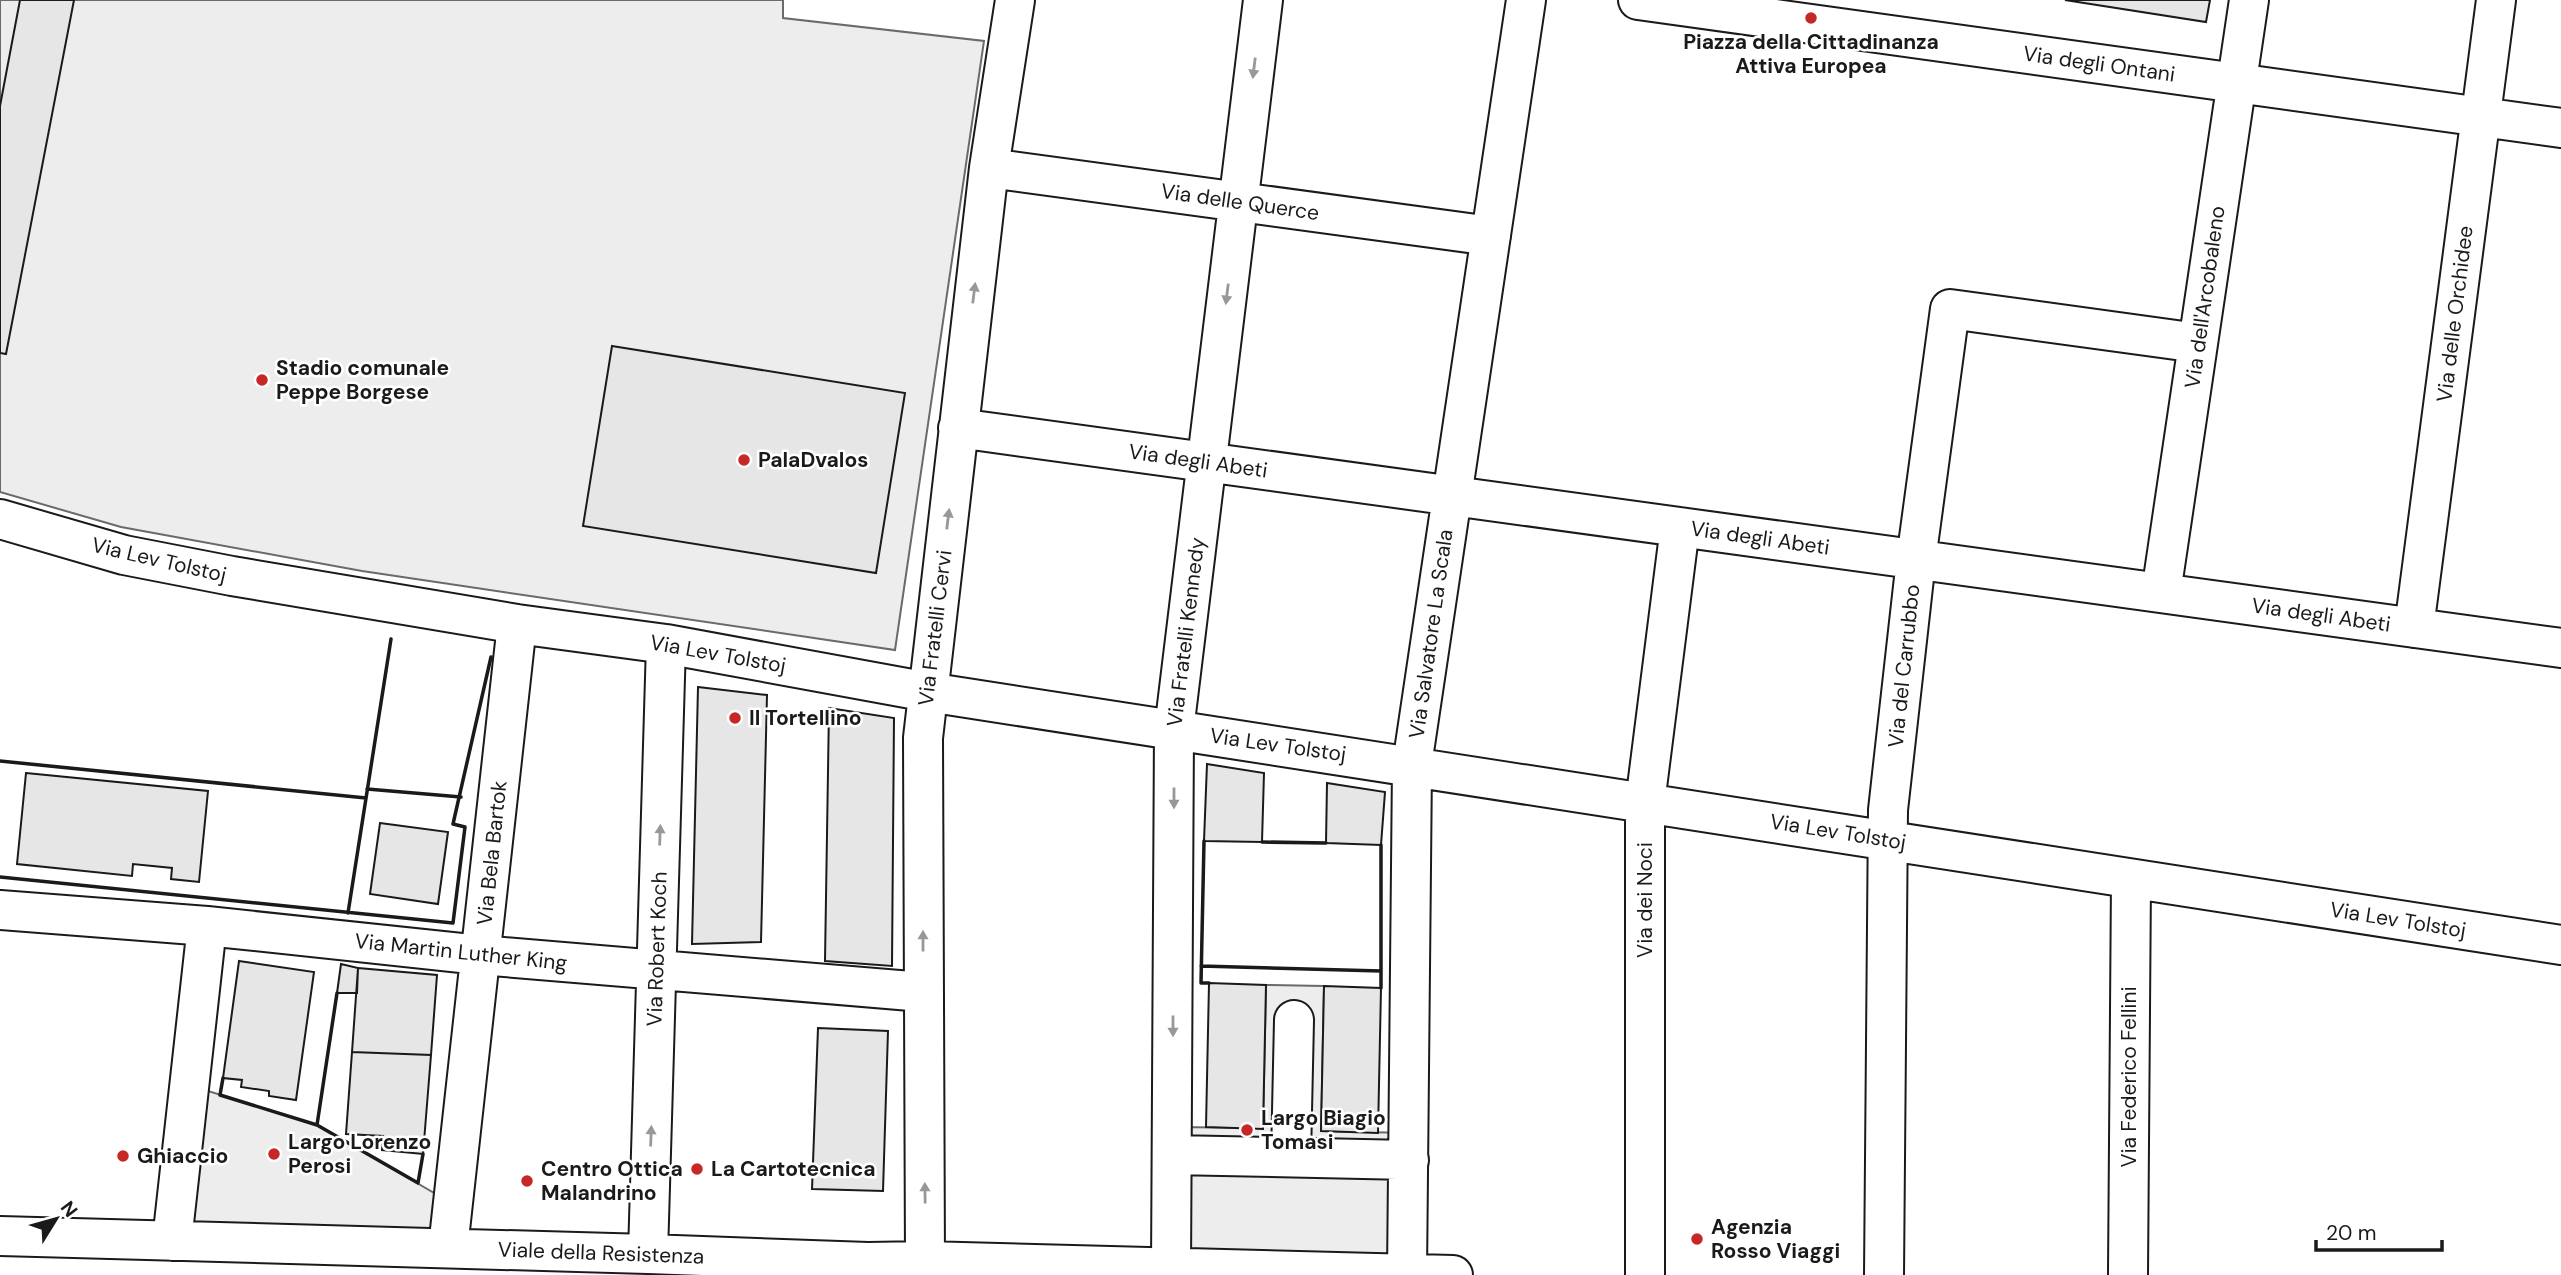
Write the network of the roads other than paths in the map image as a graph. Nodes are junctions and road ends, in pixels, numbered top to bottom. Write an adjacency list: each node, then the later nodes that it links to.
1 (1015, 0): 10 (street, Via Fratelli Cervi)
2 (1262, 0): 11 (street, Via Fratelli Kennedy, one-way to 11)
3 (1526, 0): 12 (street, Via Salvatore La Scala)
4 (1637, 0): 7 (street, Via degli Ontani)
5 (2249, 0): 7 (street, Via dell'Arcobaleno)
6 (2496, 0): 8 (street, Via delle Orchidee)
7 (2237, 83): 8 (street, Via degli Ontani); 13 (street, Via dell'Arcobaleno)
8 (2480, 116): 9 (street, Via degli Ontani); 22 (street, Via delle Orchidee)
9 (2561, 128)
10 (989, 168): 11 (street, Via delle Querce); 14 (street, Via Fratelli Cervi, one-way to 10)
11 (1238, 202): 12 (street, Via delle Querce); 15 (street, Via Fratelli Kennedy, one-way to 15)
12 (1491, 236): 16 (street, Via Salvatore La Scala)
13 (2198, 342): 19 (street, Via del Carrubbo); 20 (street, Via dell'Arcobaleno)
14 (958, 428): 15 (street, Via degli Abeti); 25 (street, Via Fratelli Cervi, one-way to 14)
15 (1206, 463): 16 (street, Via degli Abeti); 26 (street, Via Fratelli Kennedy)
16 (1452, 496): 18 (street, Via degli Abeti); 27 (street, Via Salvatore La Scala)
17 (0, 519): 21 (street, Via Lev Tolstoj)
18 (1680, 527): 19 (street, Via degli Abeti); 28 (street, Via dei Noci)
19 (1916, 560): 20 (street, Via degli Abeti); 29 (street, Via del Carrubbo)
20 (2161, 593): 22 (street, Via degli Abeti)
21 (517, 624): 23 (street, Via Lev Tolstoj); 34 (street, Via Bela Bartok)
22 (2414, 628): 24 (street, Via degli Abeti)
23 (666, 644): 25 (street, Via Lev Tolstoj); 35 (street, Via Robert Koch, one-way to 23)
24 (2561, 648)
25 (928, 692): 26 (street, Via Lev Tolstoj); 36 (street, Via Fratelli Cervi, one-way to 25)
26 (1174, 730): 27 (street, Via Lev Tolstoj); 38 (street, Via Fratelli Kennedy, one-way to 38)
27 (1412, 765): 28 (street, Via Lev Tolstoj); 40 (street, Via Salvatore La Scala)
28 (1645, 803): 29 (street, Via Lev Tolstoj); 52 (street, Via dei Noci)
29 (1889, 840): 30 (street, Via Lev Tolstoj); 53 (street, Via del Carrubbo)
30 (2131, 879): 33 (street, Via Lev Tolstoj); 54 (street, Via Federico Fellini)
31 (0, 910): 32 (street, Via Martin Luther King)
32 (207, 926): 34 (street, Via Martin Luther King); 42 (street)
33 (2561, 945)
34 (480, 955): 35 (street, Via Martin Luther King); 43 (street, Via Bela Bartok)
35 (656, 970): 36 (street, Via Martin Luther King); 44 (street, Via Robert Koch, one-way to 35)
36 (923, 992): 46 (street, Via Fratelli Cervi, one-way to 36)
37 (1294, 1020): 39 (street)
38 (1172, 1155): 39 (street); 48 (street, Via Fratelli Kennedy)
39 (1291, 1157): 40 (street)
40 (1409, 1160): 50 (street, Via Salvatore La Scala)
41 (0, 1236): 42 (street, Viale della Resistenza)
42 (172, 1241): 45 (street, Viale della Resistenza)
43 (448, 1248): 44 (street, Viale della Resistenza); 45 (street, Viale della Resistenza)
44 (648, 1254): 47 (street, Viale della Resistenza)
45 (361, 1260)
46 (925, 1261): 47 (street, Viale della Resistenza); 49 (street, Viale della Resistenza)
47 (869, 1268)
48 (1171, 1268): 49 (street, Viale della Resistenza); 50 (street, Viale della Resistenza)
49 (1120, 1271)
50 (1406, 1274): 51 (street, Viale della Resistenza)
51 (1453, 1275)
52 (1645, 1275)
53 (1884, 1275)
54 (2128, 1275)

